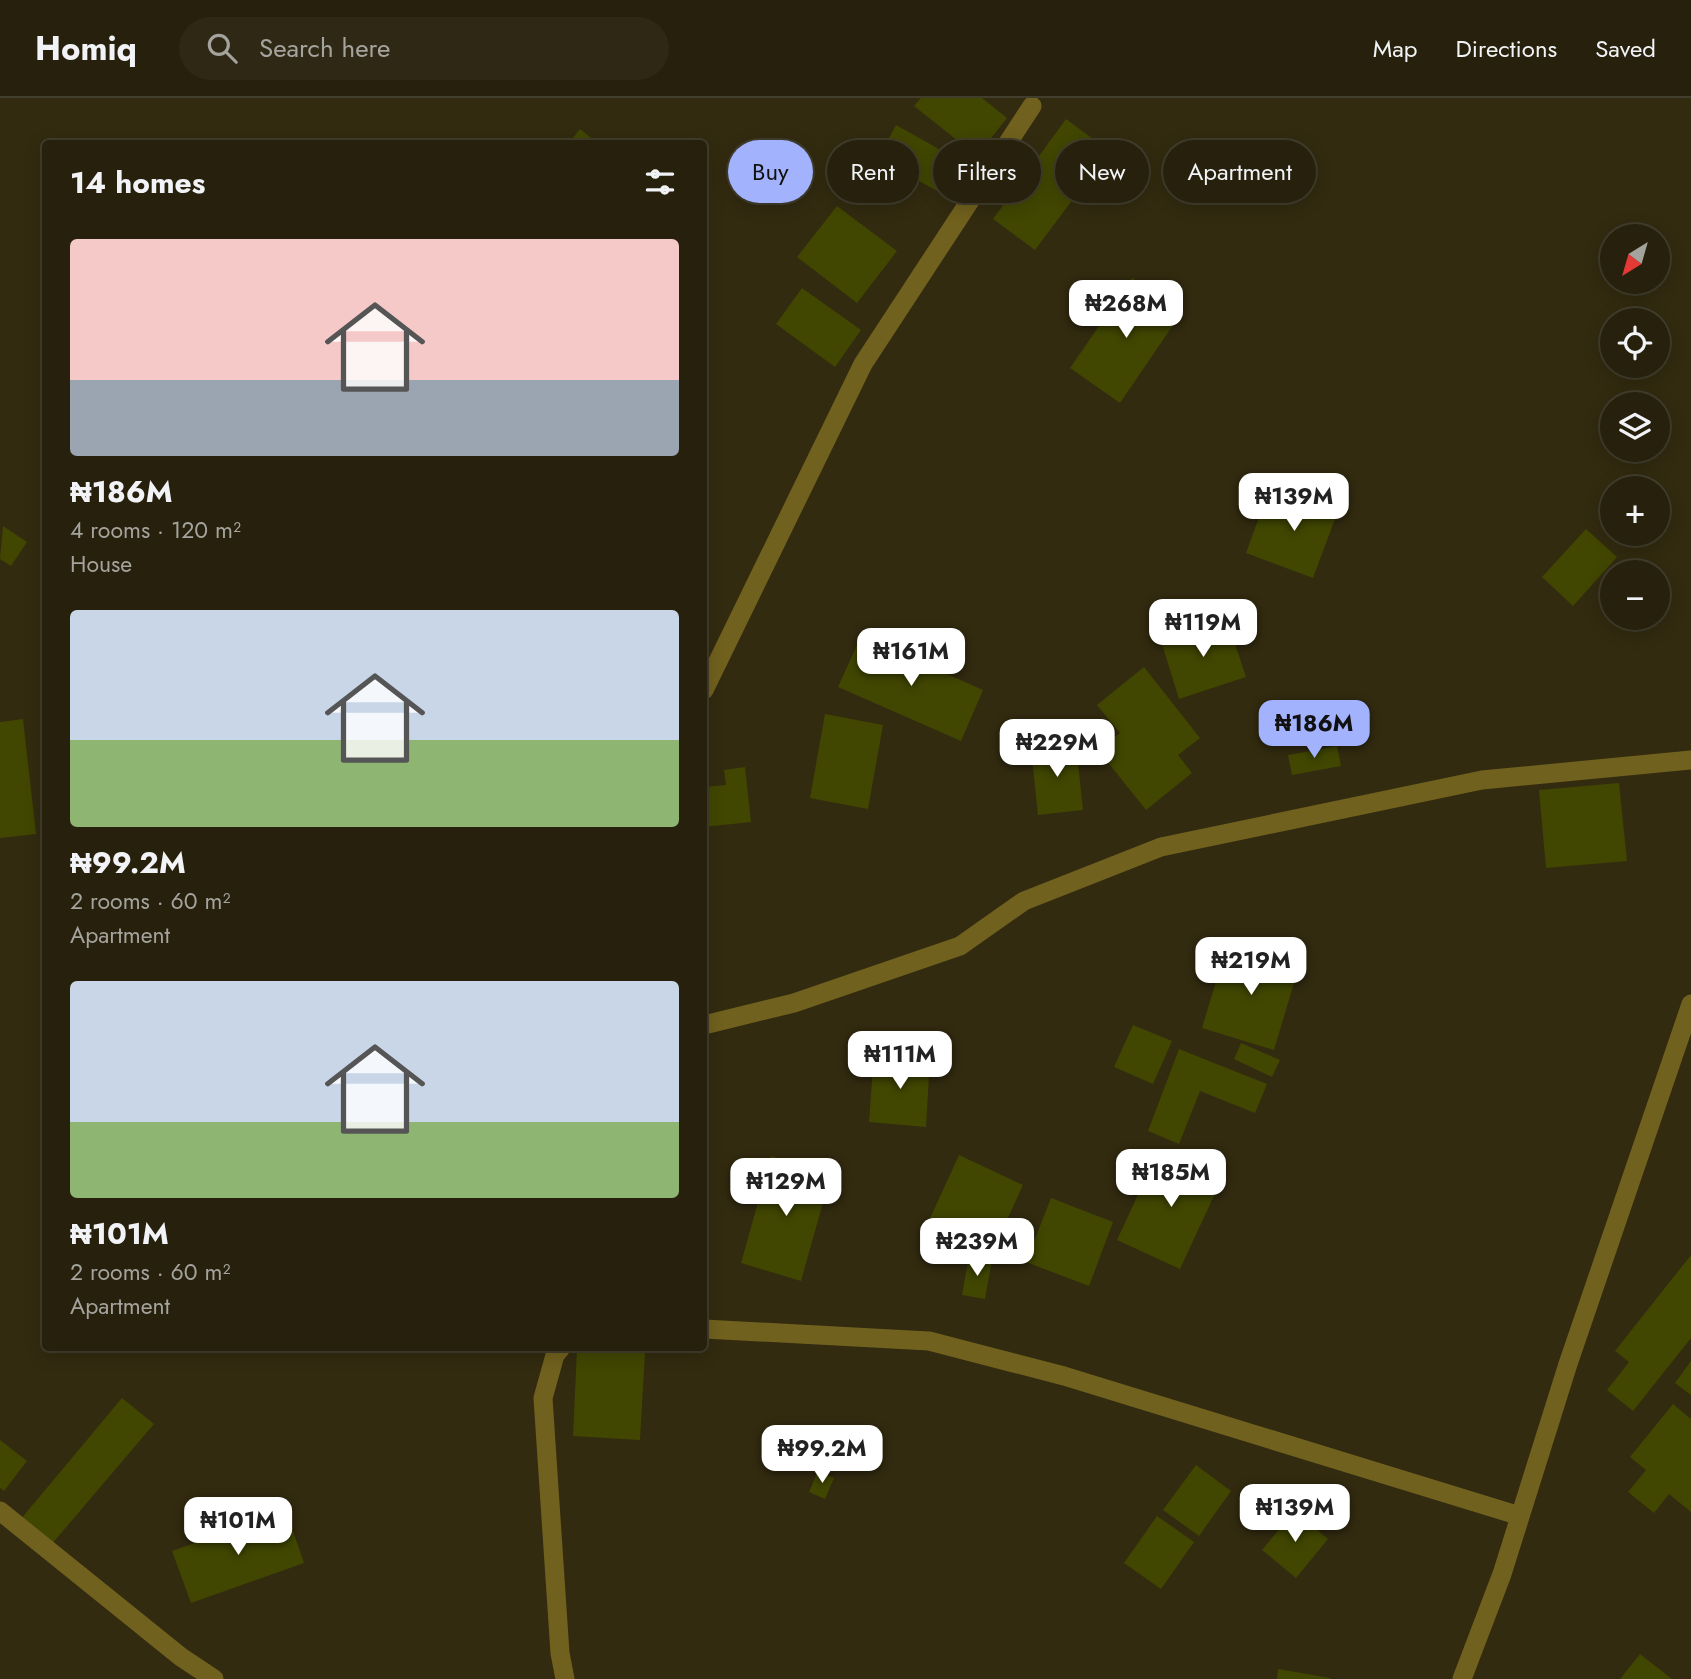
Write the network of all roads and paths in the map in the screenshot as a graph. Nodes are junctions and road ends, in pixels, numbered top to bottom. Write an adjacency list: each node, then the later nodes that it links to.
1 (1032, 106): 2 (street)
2 (707, 684)
3 (1691, 760): 5 (street)
4 (1691, 1004): 9 (street)
5 (707, 1024)
6 (707, 1329): 9 (street)
7 (558, 1351): 11 (street)
8 (0, 1511): 10 (street)
9 (1520, 1516): 12 (street)
10 (214, 1679)
11 (565, 1679)
12 (1462, 1679)

